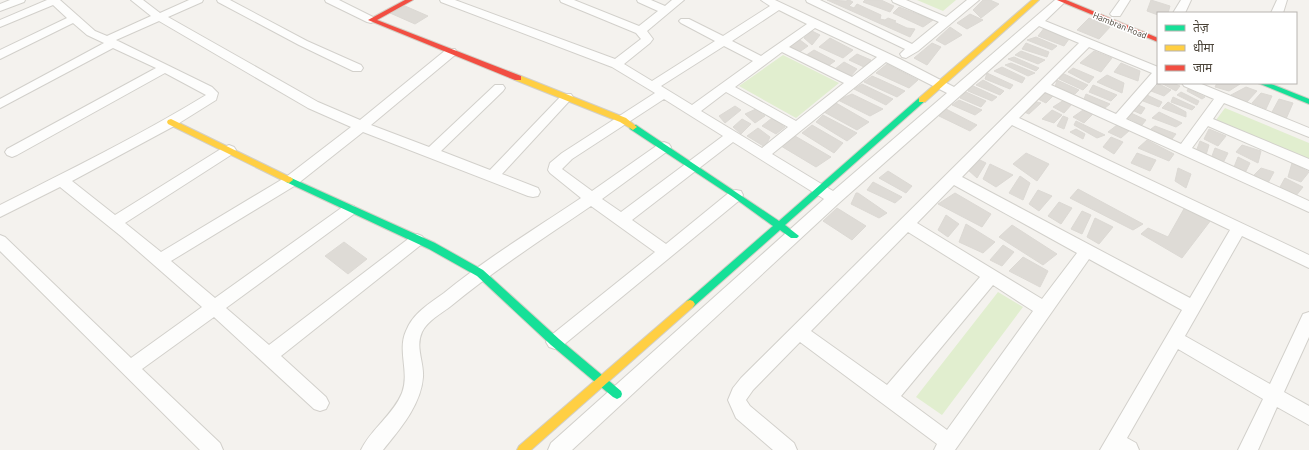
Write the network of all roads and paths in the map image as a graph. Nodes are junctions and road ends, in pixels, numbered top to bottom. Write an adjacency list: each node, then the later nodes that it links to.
1 (20, 0): 24 (street)
2 (53, 0): 31 (street); 36 (street)
3 (136, 0): 30 (street)
4 (198, 0): 30 (street)
5 (222, 0): 52 (street)
6 (330, 0): 32 (street)
7 (410, 0): 32 (street)
8 (445, 0): 50 (street)
9 (566, 0): 38 (street)
10 (642, 0): 25 (street)
11 (679, 0): 25 (street)
12 (766, 0): 23 (street)
13 (806, 0): 26 (street)
14 (811, 0): 45 (street)
15 (897, 0): 34 (street)
16 (974, 0): 34 (street)
17 (1036, 0): 56 (street)
18 (1061, 0): 35 (street); 40 (street, Hambran Road)
19 (1082, 0): 29 (street, Hambran Road)
20 (1125, 0): 29 (street)
21 (1186, 0): 27 (street)
22 (1282, 0): 28 (street)
23 (778, 6): 26 (street); 41 (street)
24 (0, 8)
25 (666, 10): 38 (street)
26 (789, 11): 37 (street)
27 (1180, 12)
28 (1277, 12)
29 (1116, 14): 39 (street, Hambran Road)
30 (159, 17): 42 (street); 76 (street)
31 (73, 18): 42 (street); 47 (street)
32 (371, 20): 46 (street)
33 (685, 21): 41 (street)
34 (948, 22): 45 (street)
35 (1038, 22): 43 (street); 64 (street)
36 (0, 24)
37 (815, 24): 44 (street); 48 (street)
38 (640, 31): 50 (street)
39 (1157, 31)
40 (1157, 40)
41 (724, 41): 49 (street); 63 (street)
42 (110, 42): 51 (street); 69 (street)
43 (1087, 42): 53 (street); 60 (street)
44 (782, 48): 49 (street); 55 (street)
45 (914, 48): 48 (street)
46 (451, 52): 66 (street); 76 (street)
47 (0, 55)
48 (891, 60): 55 (street); 56 (street)
49 (762, 62): 61 (street)
50 (616, 64): 63 (street)
51 (165, 68): 75 (street); 83 (street)
52 (357, 68)
53 (1157, 71)
54 (1157, 75): 73 (street)
55 (853, 83): 77 (street)
56 (939, 84): 64 (street); 92 (street)
57 (1190, 84): 67 (street)
58 (1264, 84): 68 (street)
59 (1286, 84): 65 (street)
60 (1043, 86): 71 (street); 73 (street)
61 (726, 87): 70 (street); 77 (street)
62 (499, 88): 84 (street)
63 (659, 90): 70 (street); 72 (street)
64 (956, 93): 96 (street)
65 (1309, 93)
66 (567, 97): 72 (street); 88 (street)
67 (1222, 97): 74 (street); 78 (street)
68 (1309, 102)
69 (0, 104)
70 (692, 111): 79 (street)
71 (1010, 119): 89 (street); 104 (street)
72 (623, 120): 80 (street); 95 (street)
73 (1118, 120): 82 (street)
74 (1206, 120): 82 (street); 86 (street)
75 (171, 122): 81 (street); 90 (street)
76 (362, 126): 84 (street); 91 (street)
77 (797, 127): 85 (street)
78 (1309, 133)
79 (733, 135): 85 (street); 87 (street)
80 (664, 147): 87 (street); 95 (street)
81 (229, 150): 91 (street); 101 (street)
82 (1184, 150): 97 (street)
83 (12, 152)
84 (431, 153): 88 (street)
85 (763, 154): 92 (street)
86 (1309, 165)
87 (692, 166): 94 (street); 100 (street)
88 (492, 176): 93 (street)
89 (952, 178): 102 (street); 108 (street)
90 (60, 179): 99 (street); 101 (street)
91 (291, 181): 98 (street); 110 (street)
92 (820, 190): 96 (street); 103 (street)
93 (533, 192)
94 (736, 195): 103 (street); 109 (street)
95 (592, 198): 100 (street); 112 (street)
96 (834, 199): 105 (street)
97 (1309, 207)
98 (350, 210): 106 (street); 114 (street)
99 (0, 212)
100 (621, 220): 109 (street)
101 (115, 222): 110 (street)
102 (907, 224): 113 (street); 118 (street)
103 (779, 225): 105 (street); 123 (street)
104 (1239, 228): 111 (street); 115 (street)
105 (794, 236): 124 (street)
106 (417, 240): 112 (street); 121 (street)
107 (0, 241): 122 (street)
108 (1088, 251): 115 (street); 116 (street)
109 (666, 252): 120 (street)
110 (160, 260): 114 (street)
111 (1309, 262)
112 (480, 273): 120 (street); 132 (street)
113 (991, 276): 116 (street); 126 (street)
114 (214, 306): 121 (street); 122 (street)
115 (1193, 308): 119 (street)
116 (1044, 309): 129 (street)
117 (1309, 319): 125 (street)
118 (800, 332): 126 (street); 135 (street)
119 (1175, 339): 125 (street); 130 (street)
120 (555, 342): 123 (street)
121 (269, 355): 127 (street)
122 (130, 368): 131 (street)
123 (602, 381): 124 (street); 133 (street)
124 (617, 394): 134 (street)
125 (1272, 395): 128 (street); 136 (street)
126 (888, 397): 129 (street)
127 (320, 403)
128 (1309, 416)
129 (946, 446)
130 (1118, 447)
131 (213, 450)
132 (371, 450)
133 (523, 450)
134 (558, 450)
135 (787, 450)
136 (1248, 450)

